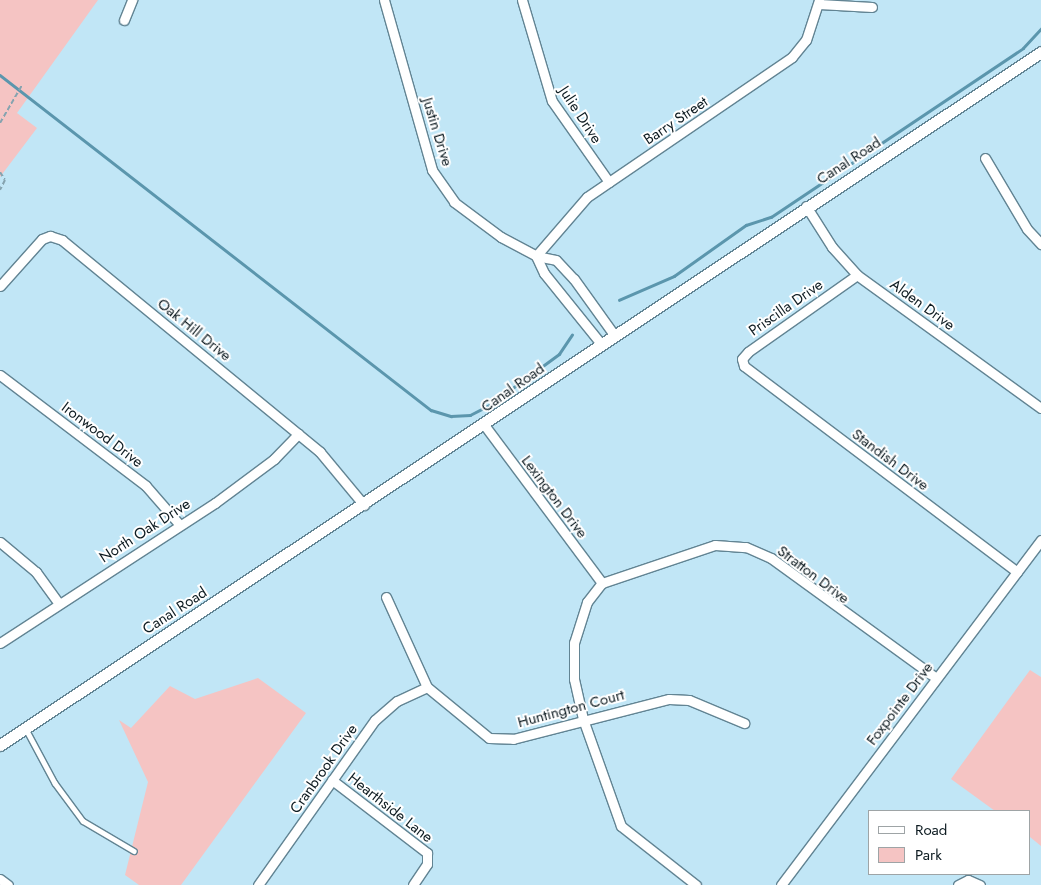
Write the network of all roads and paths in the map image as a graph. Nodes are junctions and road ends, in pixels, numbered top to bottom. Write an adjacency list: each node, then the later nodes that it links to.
1 (132, 0): 6 (street)
2 (384, 0): 16 (street, Justin Drive)
3 (522, 0): 12 (street, Julie Drive)
4 (819, 2): 5 (street); 12 (street, Barry Street)
5 (872, 7)
6 (124, 20)
7 (1041, 52): 14 (street, Canal Road)
8 (22, 85): 9 (path)
9 (0, 123)
10 (985, 158): 15 (street)
11 (0, 172): 13 (path)
12 (609, 182): 16 (street, Barry Street)
13 (0, 190)
14 (806, 206): 17 (street, Alden Drive); 21 (street, Canal Road)
15 (1041, 244)
16 (536, 256): 19 (street, Justin Drive); 20 (street)
17 (857, 275): 23 (street, Priscilla Drive); 25 (street, Alden Drive)
18 (0, 286): 27 (street, Oak Hill Drive)
19 (597, 311): 20 (street); 21 (street, Justin Drive)
20 (584, 321): 22 (street)
21 (615, 336): 22 (street, Canal Road)
22 (602, 345): 26 (street, Canal Road)
23 (747, 370): 32 (street, Standish Drive)
24 (0, 376): 29 (street, Ironwood Drive)
25 (1041, 408)
26 (485, 426): 28 (street, Canal Road); 33 (street, Lexington Drive)
27 (298, 434): 28 (street, Oak Hill Drive); 29 (street, North Oak Drive)
28 (364, 505): 41 (street, Canal Road)
29 (179, 524): 35 (street, North Oak Drive)
30 (1041, 540): 32 (street, Foxpointe Drive)
31 (0, 542): 35 (street)
32 (1017, 572): 37 (street, Foxpointe Drive)
33 (602, 583): 37 (street, Stratton Drive); 39 (street)
34 (386, 597): 38 (street, Huntington Court)
35 (59, 604): 36 (street, North Oak Drive)
36 (0, 643)
37 (936, 678): 51 (street, Foxpointe Drive)
38 (427, 687): 39 (street, Huntington Court); 43 (street, Cranbrook Drive)
39 (583, 719): 40 (street, Huntington Court); 50 (street)
40 (744, 723)
41 (26, 728): 42 (street, Canal Road); 44 (lane)
42 (0, 745)
43 (332, 780): 48 (street, Cranbrook Drive); 49 (street, Hearthside Lane)
44 (134, 850)
45 (0, 879): 47 (street)
46 (960, 883): 52 (street)
47 (8, 885)
48 (258, 885)
49 (412, 885)
50 (696, 885)
51 (781, 885)
52 (980, 885)

